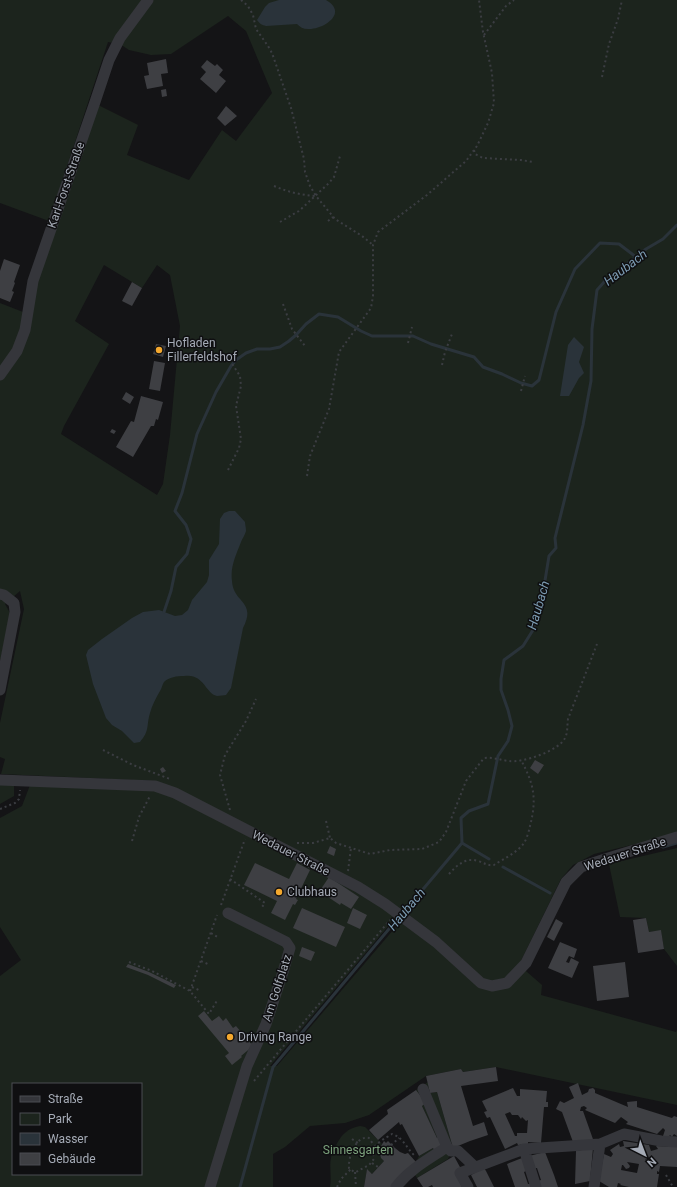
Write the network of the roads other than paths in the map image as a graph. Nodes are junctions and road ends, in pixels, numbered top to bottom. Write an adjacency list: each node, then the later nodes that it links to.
1 (148, 0): 2 (street, Karl-Forst-Straße)
2 (0, 375)
3 (0, 594): 4 (street)
4 (0, 690)
5 (0, 780): 6 (street, Wedauer Straße)
6 (677, 838)
7 (228, 913): 14 (street, Am Golfplatz)
8 (423, 1089): 11 (street)
9 (677, 1142): 10 (street)
10 (600, 1144): 12 (street); 18 (street)
11 (447, 1147): 13 (street); 15 (street)
12 (524, 1149): 13 (street); 17 (street)
13 (474, 1167): 16 (street)
14 (210, 1187)
15 (396, 1187)
16 (468, 1187)
17 (536, 1187)
18 (594, 1187)

